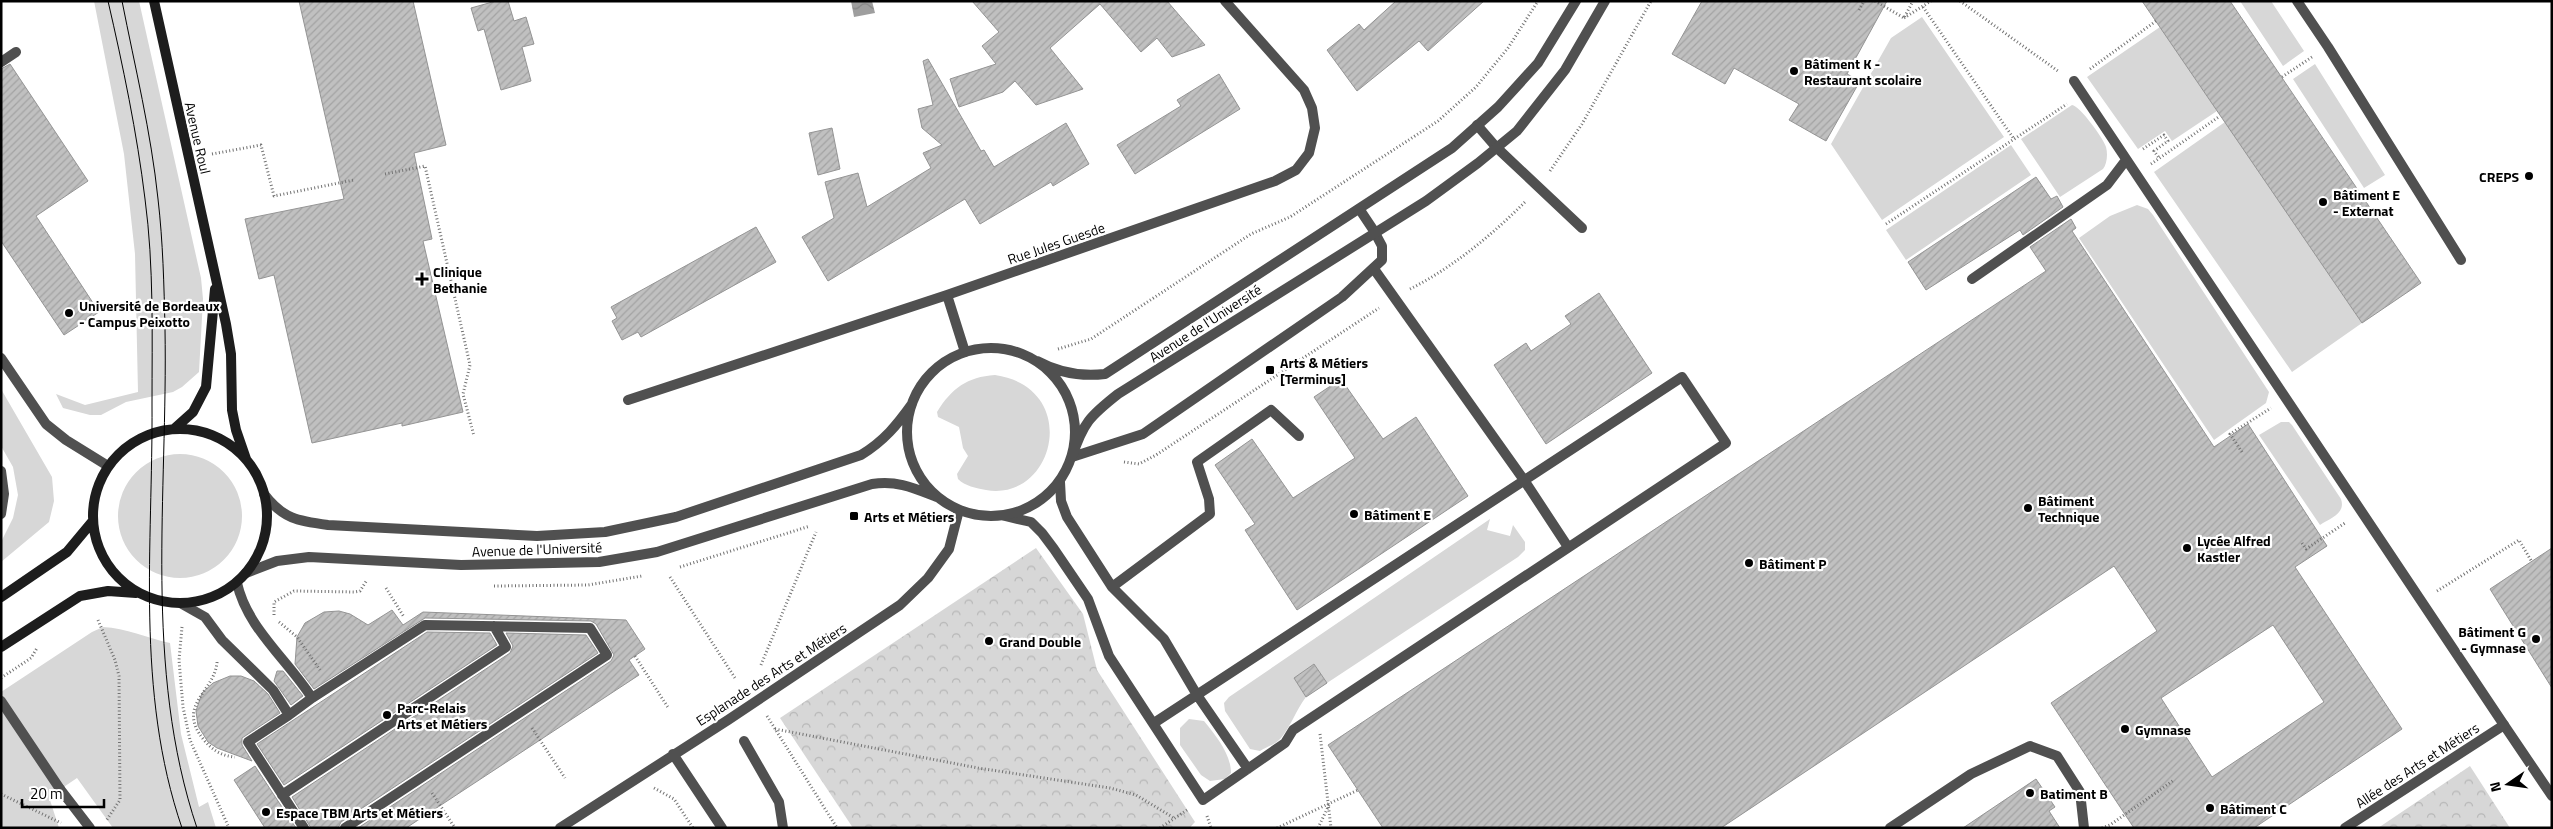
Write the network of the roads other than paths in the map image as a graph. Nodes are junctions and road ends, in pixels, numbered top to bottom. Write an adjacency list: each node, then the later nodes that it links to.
1 (154, 1): 18 (main road, Avenue Roul)
2 (1225, 1): 19 (street, Rue Jules Guesde)
3 (1576, 1): 9 (street, Avenue de l'Université)
4 (1605, 1): 10 (street, Avenue de l'Université)
5 (2297, 1): 15 (street)
6 (16, 52): 7 (street)
7 (1, 62)
8 (2074, 81): 11 (street)
9 (1478, 125): 10 (street); 12 (street, Avenue de l'Université)
10 (1496, 148): 13 (street); 14 (street, Avenue de l'Université)
11 (2126, 160): 17 (street); 53 (street)
12 (1360, 210): 14 (street); 22 (street, Avenue de l'Université)
13 (1582, 228)
14 (1374, 231): 16 (street); 27 (street, Avenue de l'Université)
15 (2461, 260)
16 (1374, 269): 27 (street); 31 (street)
17 (1972, 279)
18 (216, 280): 25 (main road, Avenue Roul); 28 (main road, Avenue Roul)
19 (947, 295): 20 (street); 23 (street, Rue Jules Guesde)
20 (965, 352): 22 (street); 24 (street)
21 (1, 358): 29 (street)
22 (1037, 362): 27 (street)
23 (628, 400)
24 (912, 404): 33 (street, Avenue de l'Université); 34 (street)
25 (174, 429): 28 (main road); 29 (main road)
26 (1299, 436): 42 (street)
27 (1072, 457): 32 (street)
28 (246, 460): 33 (main road)
29 (108, 466): 38 (main road)
30 (1, 471): 36 (street)
31 (1524, 480): 39 (street); 39 (street); 48 (street)
32 (1060, 482): 37 (street); 42 (street)
33 (264, 494): 40 (main road)
34 (937, 497): 35 (street); 40 (street, Avenue de l'Université)
35 (958, 510): 37 (street); 55 (street, Esplanade des Arts et Métiers)
36 (1, 514)
37 (1005, 516): 52 (street)
38 (92, 522): 43 (main road); 44 (main road)
39 (1568, 547): 56 (street)
40 (246, 573): 41 (main road)
41 (237, 582): 45 (main road); 49 (street)
42 (1112, 587): 48 (street)
43 (137, 593): 45 (main road); 47 (main road)
44 (1, 598)
45 (182, 604): 51 (street)
46 (494, 626): 49 (street); 57 (street); 61 (street)
47 (1, 647)
48 (1197, 694): 52 (street); 56 (street)
49 (312, 698): 51 (street)
50 (1, 700): 59 (street)
51 (289, 715): 57 (street)
52 (1154, 723): 56 (street)
53 (2504, 725): 58 (street); 67 (street, Allée des Arts et Métiers)
54 (744, 741): 64 (street)
55 (673, 754): 62 (street, Esplanade des Arts et Métiers); 63 (street)
56 (1248, 769)
57 (282, 795): 60 (street)
58 (2552, 796)
59 (90, 828)
60 (304, 828)
61 (344, 828)
62 (560, 828)
63 (722, 828)
64 (783, 828)
65 (1890, 828): 66 (street)
66 (2084, 828)
67 (2345, 828)

